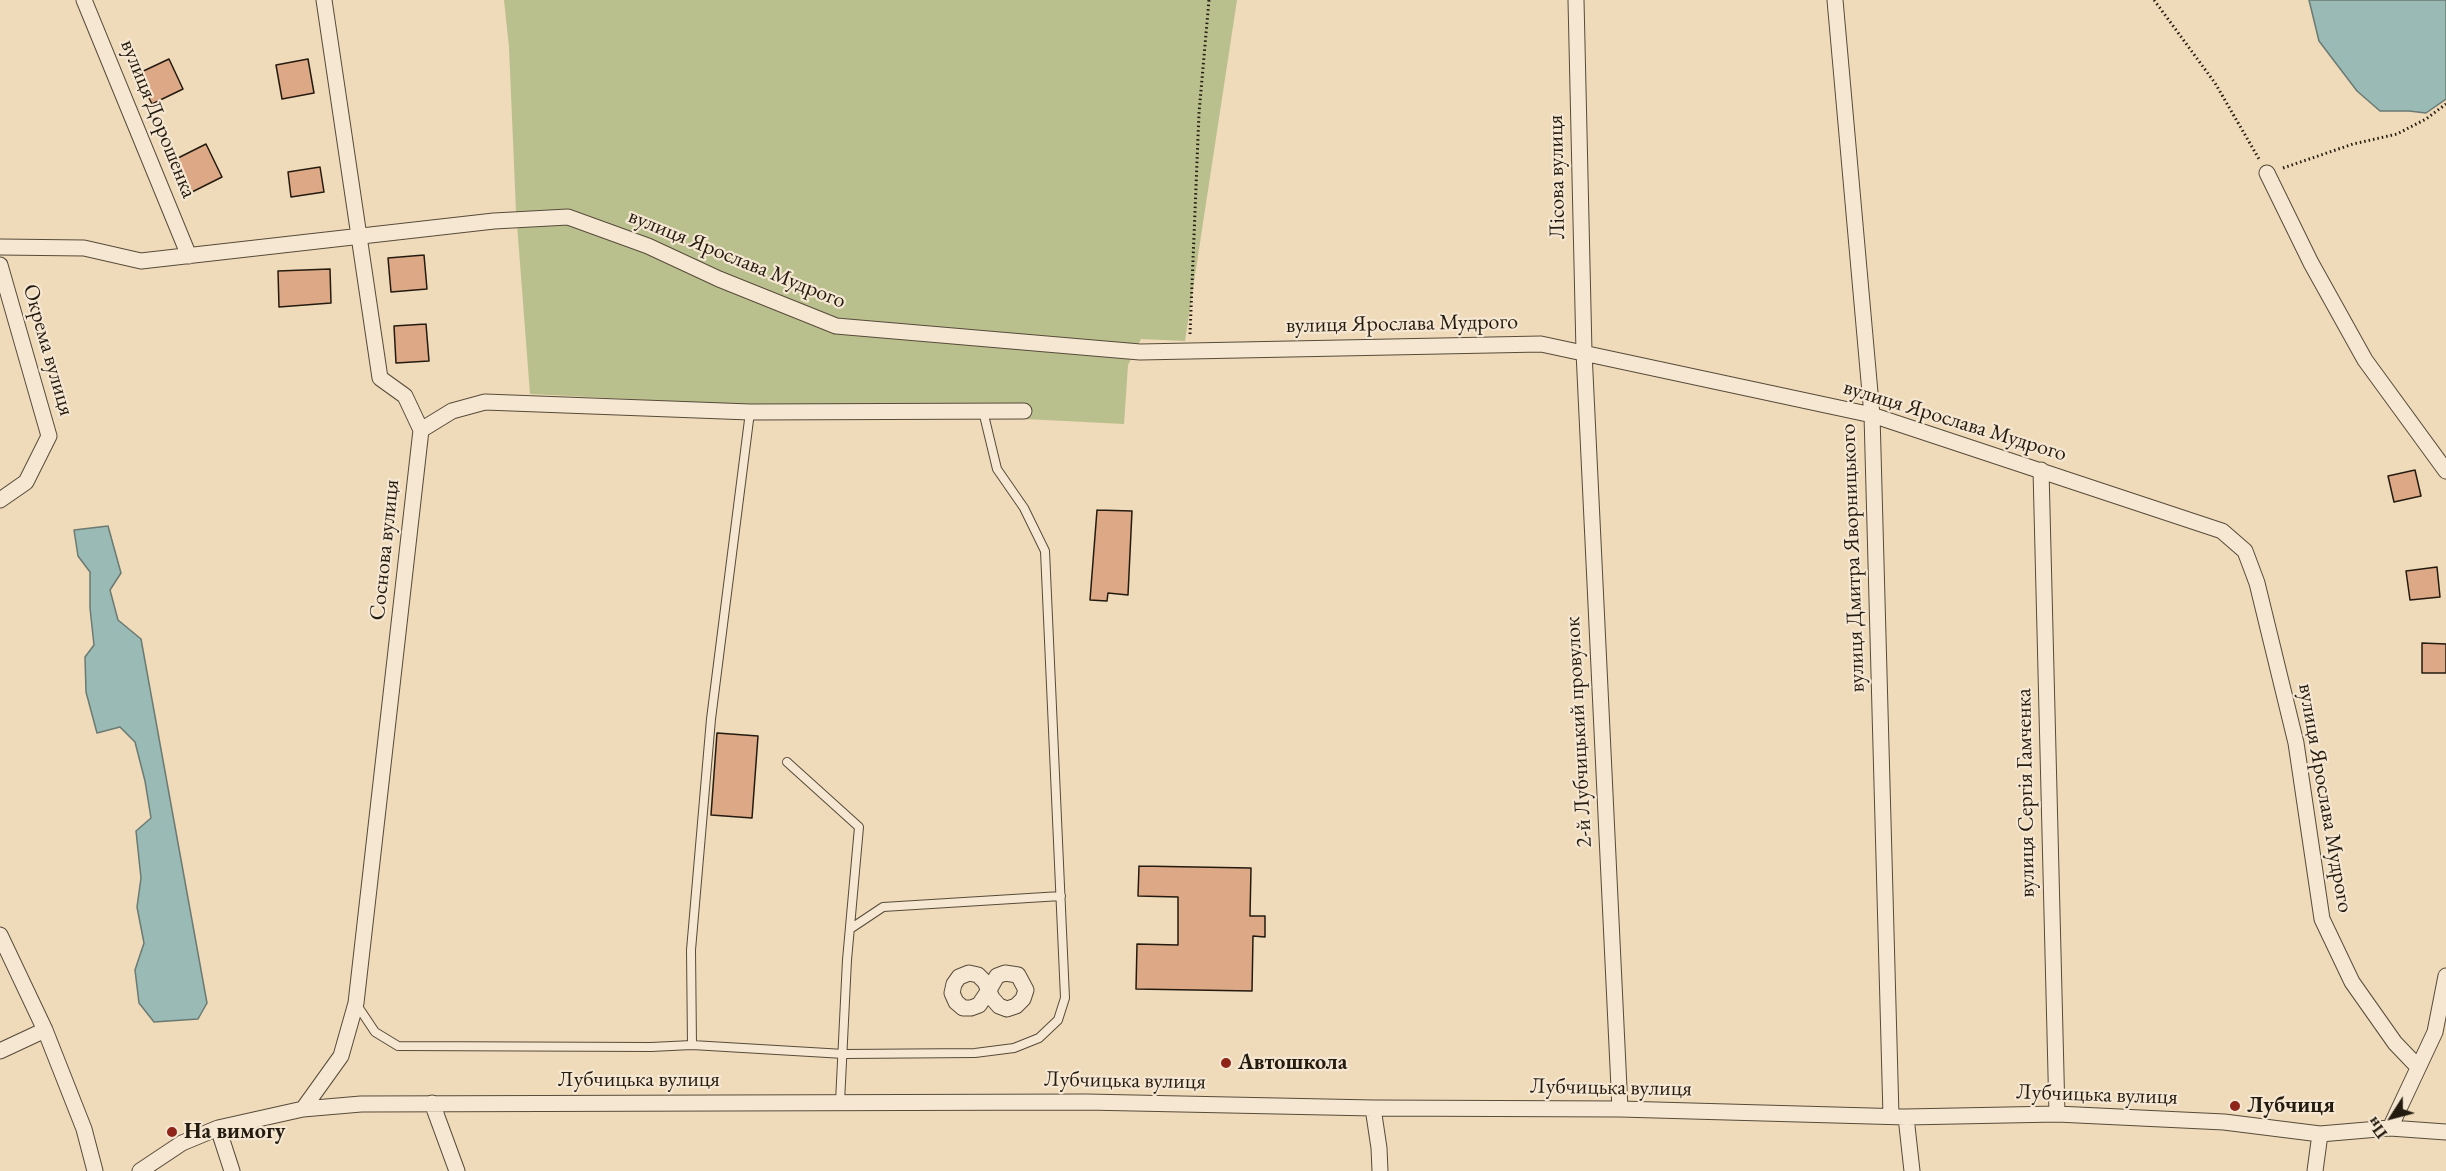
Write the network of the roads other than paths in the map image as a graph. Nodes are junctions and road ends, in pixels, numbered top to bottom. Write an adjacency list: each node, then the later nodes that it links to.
1 (84, 0): 8 (street, вулиця Дорошенка)
2 (324, 0): 6 (street)
3 (1576, 0): 10 (street, Лісова вулиця)
4 (1836, 0): 14 (street, вулиця Дмитра Яворницького)
5 (2267, 173): 17 (street)
6 (361, 237): 8 (street, вулиця Ярослава Мудрого); 10 (street, вулиця Ярослава Мудрого); 15 (street)
7 (0, 248): 8 (street, вулиця Ярослава Мудрого)
8 (189, 256)
9 (0, 265): 18 (street, Окрема вулиця)
10 (1584, 352): 14 (street, вулиця Ярослава Мудрого); 35 (street, 2-й Лубчицький провулок)
11 (983, 411): 12 (street); 13 (street); 20 (lane)
12 (1024, 411)
13 (750, 412): 15 (street); 27 (lane)
14 (1872, 415): 16 (street, вулиця Ярослава Мудрого); 37 (street, вулиця Дмитра Яворницького)
15 (421, 430): 25 (street, Соснова вулиця)
16 (2041, 470): 30 (street, вулиця Ярослава Мудрого); 36 (street, вулиця Сергія Гамченка)
17 (2446, 471)
18 (0, 500)
19 (787, 762): 21 (lane)
20 (1061, 896): 21 (lane); 29 (lane)
21 (850, 929): 29 (lane)
22 (0, 935): 26 (street)
23 (2446, 976): 30 (street)
24 (988, 991): 24 (street)
25 (356, 1003): 27 (lane); 33 (street, Соснова вулиця)
26 (45, 1030): 28 (street); 42 (street)
27 (692, 1045): 29 (lane)
28 (0, 1051)
29 (844, 1054): 31 (lane)
30 (2417, 1066): 39 (street)
31 (840, 1102): 32 (street, Лубчицька вулиця); 34 (street, Лубчицька вулиця)
32 (432, 1103): 33 (street, Лубчицька вулиця); 45 (street)
33 (303, 1108): 38 (street, Лубчицька вулиця)
34 (1373, 1108): 35 (street, Лубчицька вулиця); 46 (street)
35 (1620, 1109): 37 (street, Лубчицька вулиця)
36 (2057, 1114): 37 (street, Лубчицька вулиця); 41 (street, Лубчицька вулиця)
37 (1899, 1117): 47 (street, вулиця Дмитра Яворницького)
38 (218, 1128): 43 (street, Лубчицька вулиця); 44 (street)
39 (2390, 1128): 40 (street, Лубчицька вулиця); 41 (street, Лубчицька вулиця)
40 (2446, 1132)
41 (2320, 1134): 48 (street)
42 (95, 1171)
43 (140, 1171)
44 (232, 1171)
45 (456, 1171)
46 (1380, 1171)
47 (1912, 1171)
48 (2315, 1171)

